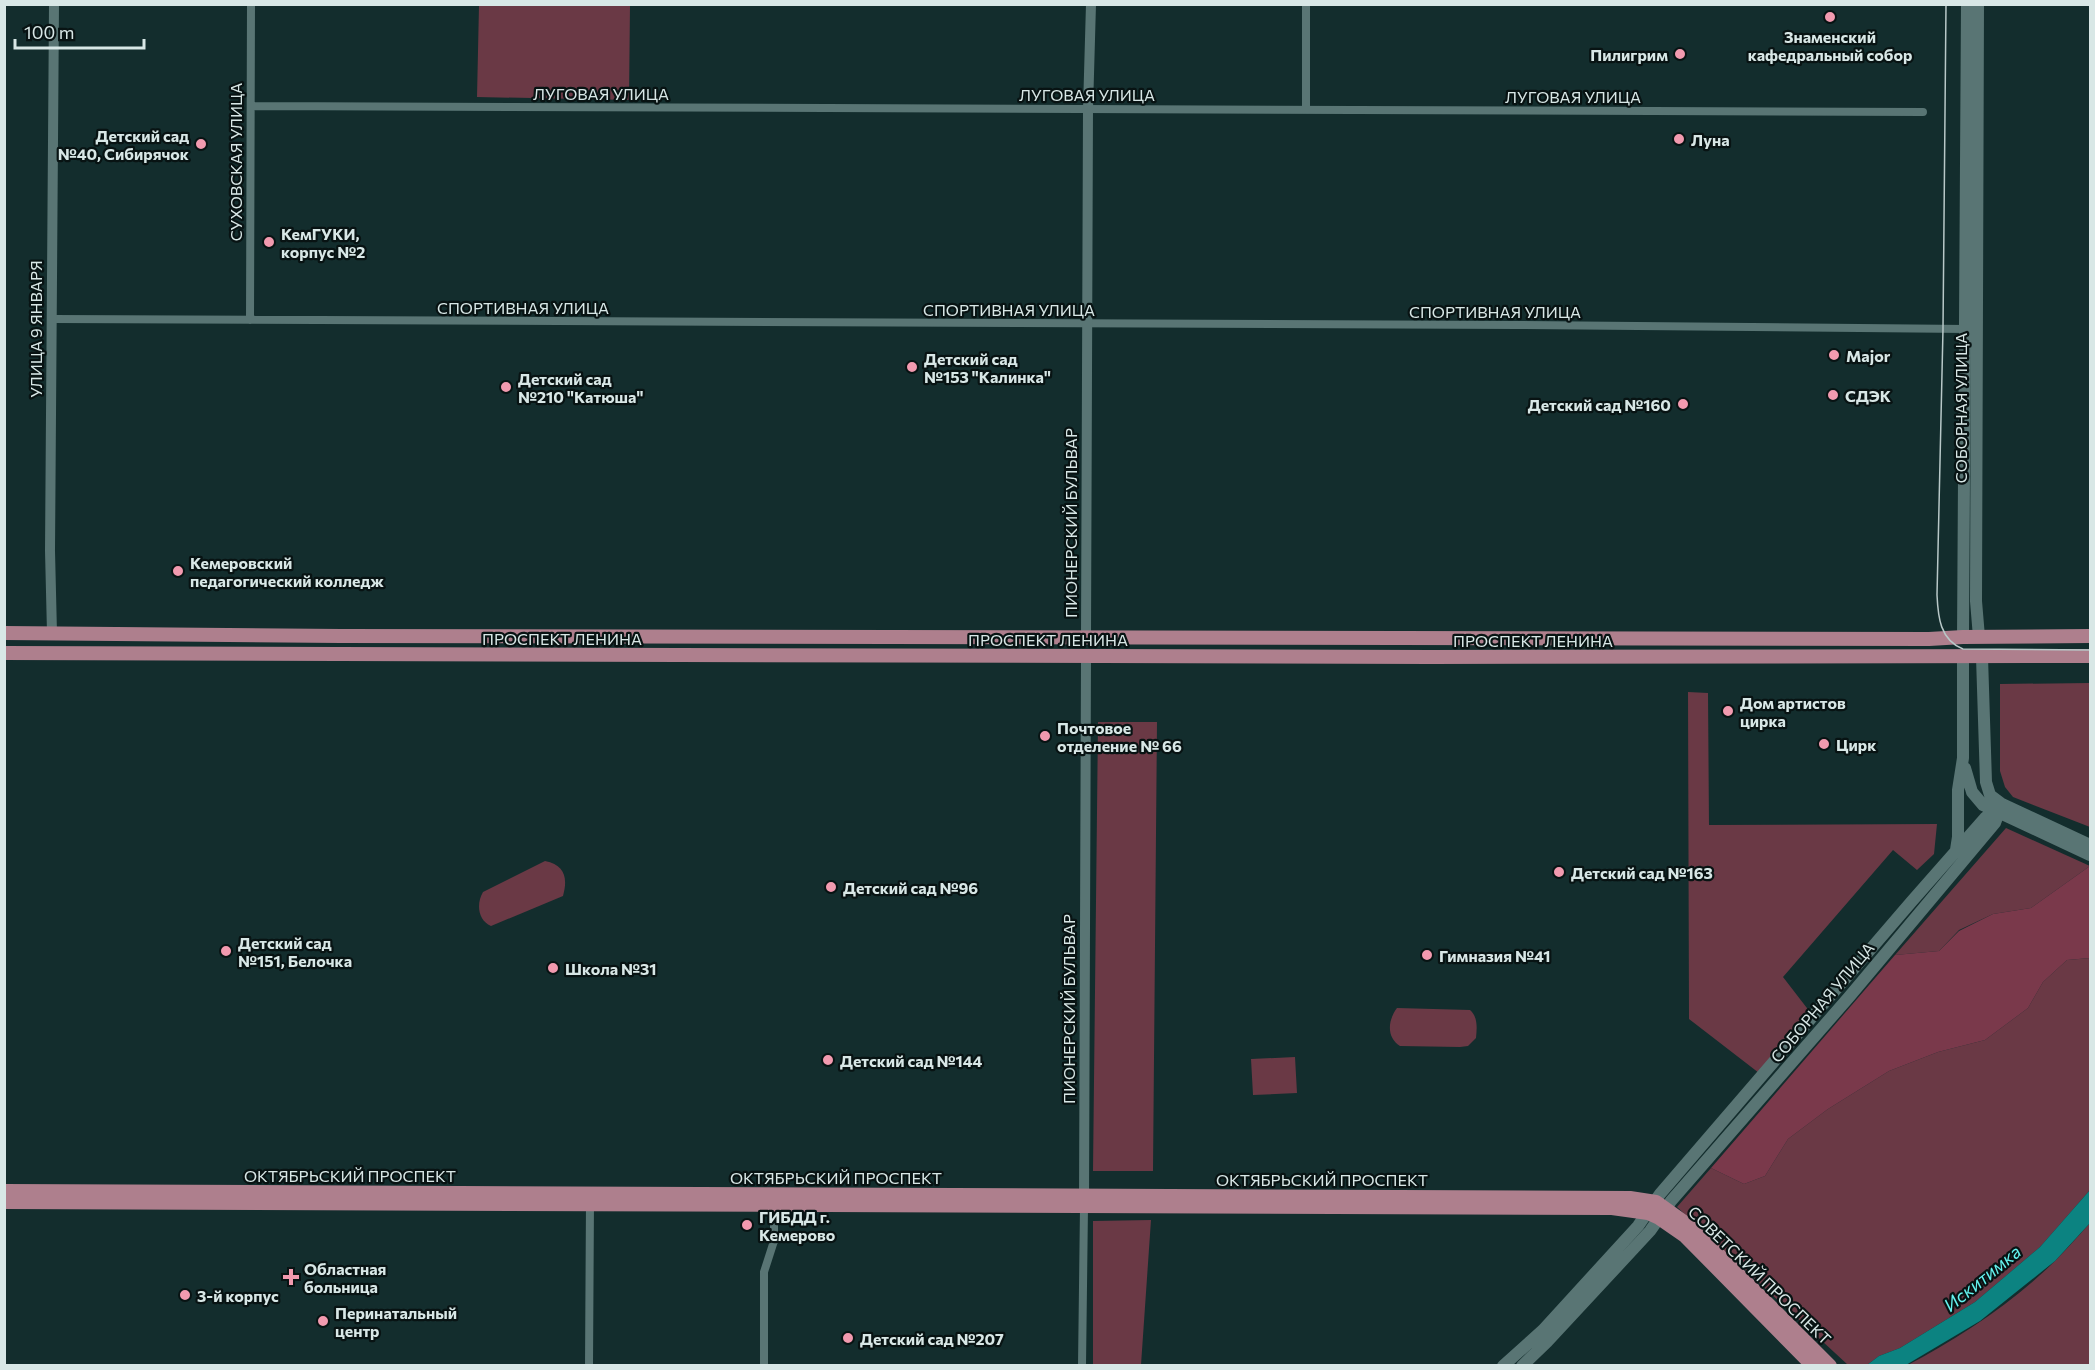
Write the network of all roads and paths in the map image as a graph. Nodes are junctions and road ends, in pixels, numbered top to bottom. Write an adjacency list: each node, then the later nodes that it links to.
1 (54, 4): 12 (street, УЛИЦА 9 ЯНВАРЯ)
2 (251, 4): 7 (street, СУХОВСКАЯ УЛИЦА)
3 (1091, 4): 8 (street, ПИОНЕРСКИЙ БУЛЬВАР)
4 (1306, 4): 9 (street)
5 (1967, 4): 11 (main road, СОБОРНАЯ УЛИЦА)
6 (1978, 4): 11 (main road, СОБОРНАЯ УЛИЦА)
7 (251, 106): 8 (street, ЛУГОВАЯ УЛИЦА); 13 (street, СУХОВСКАЯ УЛИЦА)
8 (1088, 109): 9 (street, ЛУГОВАЯ УЛИЦА); 14 (street, ПИОНЕРСКИЙ БУЛЬВАР)
9 (1306, 110): 10 (street, ЛУГОВАЯ УЛИЦА)
10 (1923, 112)
11 (1972, 116): 15 (main road, СОБОРНАЯ УЛИЦА)
12 (52, 320): 13 (street, СПОРТИВНАЯ УЛИЦА); 17 (street, УЛИЦА 9 ЯНВАРЯ)
13 (250, 320): 14 (street, СПОРТИВНАЯ УЛИЦА)
14 (1088, 324): 15 (street, СПОРТИВНАЯ УЛИЦА); 20 (street, ПИОНЕРСКИЙ БУЛЬВАР)
15 (1971, 329): 21 (main road, СОБОРНАЯ УЛИЦА); 22 (main road, СОБОРНАЯ УЛИЦА)
16 (4, 633): 17 (main road, ПРОСПЕКТ ЛЕНИНА)
17 (52, 633): 18 (main road, ПРОСПЕКТ ЛЕНИНА); 24 (main road, УЛИЦА 9 ЯНВАРЯ)
18 (561, 636): 20 (main road, ПРОСПЕКТ ЛЕНИНА); 25 (main road)
19 (2091, 636): 22 (main road)
20 (1086, 637): 21 (main road, ПРОСПЕКТ ЛЕНИНА); 26 (main road, ПИОНЕРСКИЙ БУЛЬВАР)
21 (1963, 637): 22 (main road); 28 (main road, СОБОРНАЯ УЛИЦА)
22 (1979, 637): 29 (main road, СОБОРНАЯ УЛИЦА)
23 (4, 653): 24 (main road, ПРОСПЕКТ ЛЕНИНА)
24 (52, 653): 25 (main road, ПРОСПЕКТ ЛЕНИНА)
25 (564, 655): 26 (main road, ПРОСПЕКТ ЛЕНИНА)
26 (1086, 656): 28 (main road, ПРОСПЕКТ ЛЕНИНА); 37 (street, ПИОНЕРСКИЙ БУЛЬВАР)
27 (2091, 656): 29 (main road, ПРОСПЕКТ ЛЕНИНА)
28 (1963, 657): 29 (main road, ПРОСПЕКТ ЛЕНИНА); 30 (main road, СОБОРНАЯ УЛИЦА)
29 (1982, 657): 31 (main road, СОБОРНАЯ УЛИЦА)
30 (1963, 758): 31 (main road, СОБОРНАЯ УЛИЦА); 33 (main road, СОБОРНАЯ УЛИЦА)
31 (1998, 809): 32 (main road); 33 (main road, СОБОРНАЯ УЛИЦА); 34 (main road); 40 (main road, СОБОРНАЯ УЛИЦА)
32 (2091, 845)
33 (1956, 852): 40 (main road, СОБОРНАЯ УЛИЦА)
34 (2091, 855)
35 (4, 1191): 36 (main road, ОКТЯБРЬСКИЙ ПРОСПЕКТ)
36 (590, 1199): 37 (main road, ОКТЯБРЬСКИЙ ПРОСПЕКТ); 38 (main road, ОКТЯБРЬСКИЙ ПРОСПЕКТ); 39 (main road, ОКТЯБРЬСКИЙ ПРОСПЕКТ); 42 (street)
37 (1084, 1201): 39 (main road, ОКТЯБРЬСКИЙ ПРОСПЕКТ); 40 (main road, ОКТЯБРЬСКИЙ ПРОСПЕКТ); 44 (street, ПИОНЕРСКИЙ БУЛЬВАР)
38 (4, 1202)
39 (774, 1205): 43 (street)
40 (1657, 1210): 41 (main road, СОВЕТСКИЙ ПРОСПЕКТ); 45 (main road); 46 (main road)
41 (1786, 1331): 47 (main road, СОВЕТСКИЙ ПРОСПЕКТ); 48 (main road, СОВЕТСКИЙ ПРОСПЕКТ)
42 (589, 1365)
43 (764, 1365)
44 (1082, 1365)
45 (1503, 1365)
46 (1522, 1365)
47 (1814, 1365)
48 (1830, 1365)

